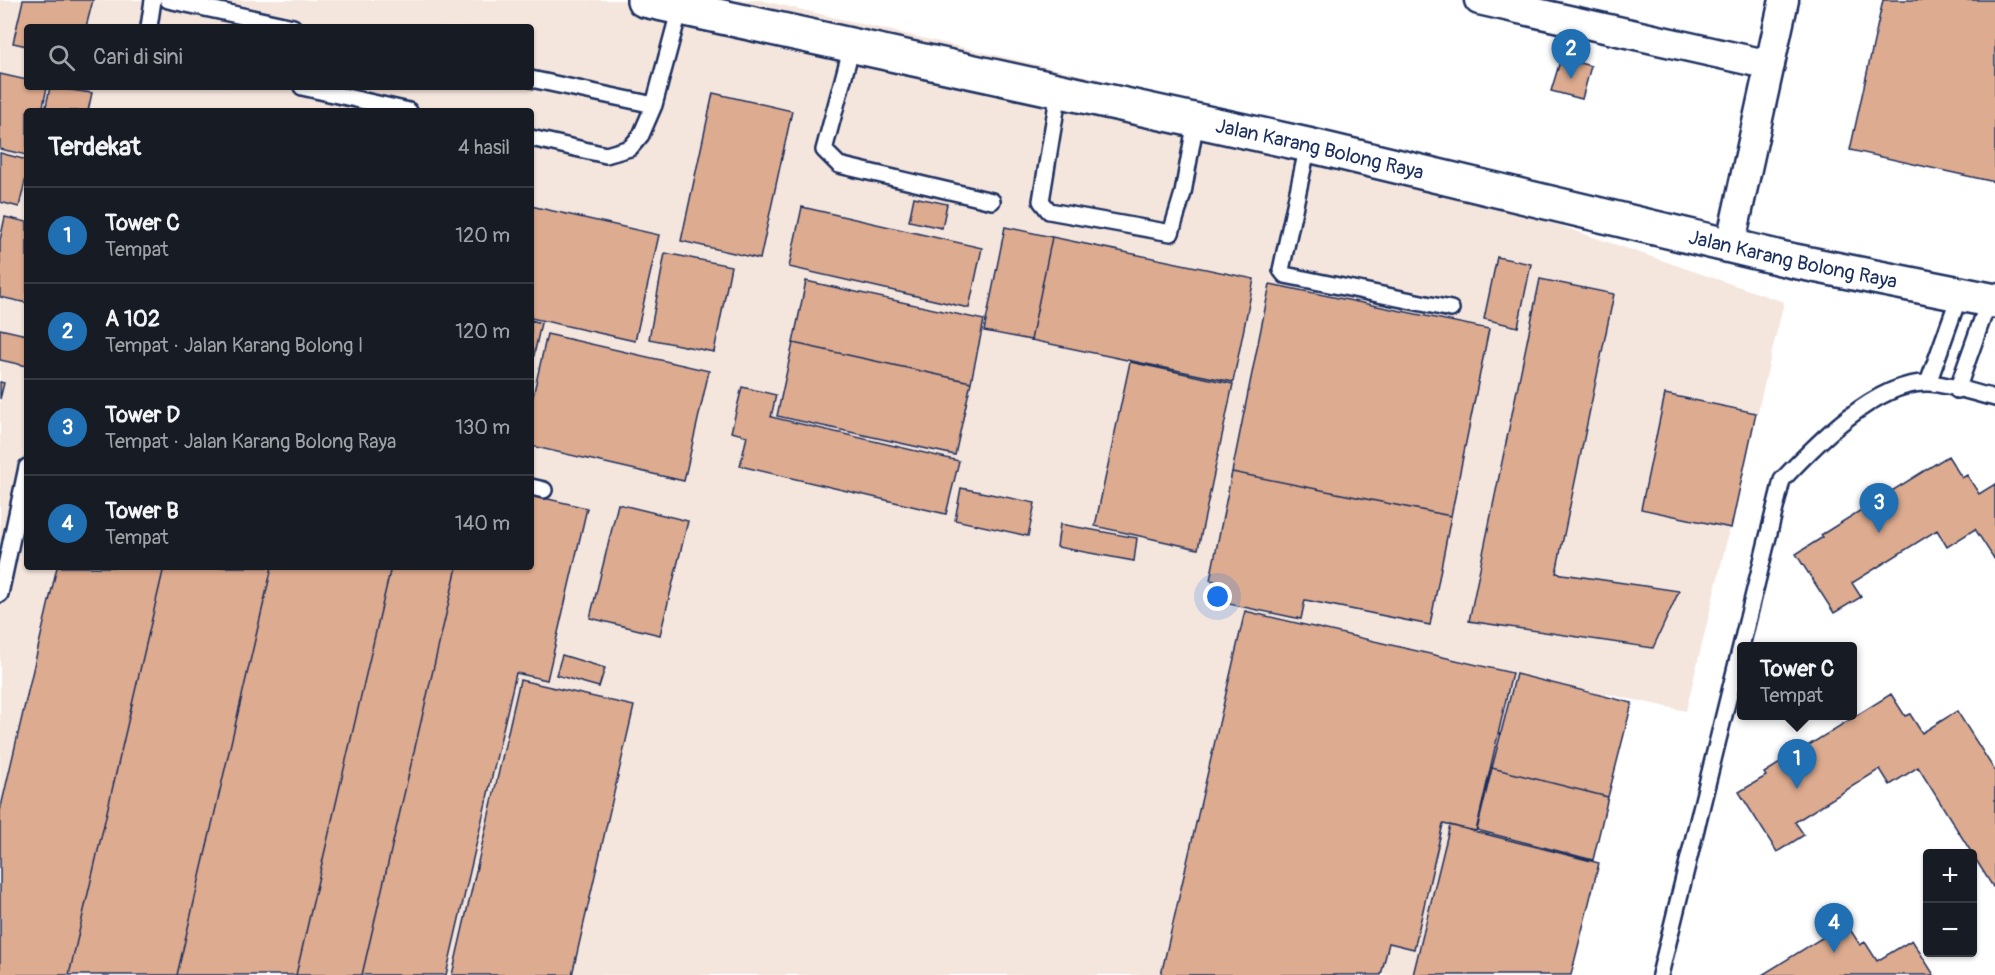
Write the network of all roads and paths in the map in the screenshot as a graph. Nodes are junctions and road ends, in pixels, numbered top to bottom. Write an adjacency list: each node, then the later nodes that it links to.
1 (153, 0): 7 (lane)
2 (168, 0): 8 (lane)
3 (644, 0): 6 (street, Jalan Karang Bolong Raya)
4 (1479, 0): 10 (street)
5 (1784, 0): 10 (street)
6 (680, 8): 9 (street, Jalan Karang Bolong Raya); 14 (lane)
7 (149, 24)
8 (279, 24)
9 (852, 46): 13 (street, Jalan Karang Bolong Raya); 19 (lane)
10 (1770, 65): 20 (street)
11 (534, 80): 14 (lane)
12 (315, 90): 15 (lane)
13 (1059, 91): 16 (street, Jalan Karang Bolong Raya); 16 (lane)
14 (654, 105): 17 (lane)
15 (396, 108)
16 (1196, 120): 18 (street, Jalan Karang Bolong Raya)
17 (534, 139)
18 (1308, 145): 20 (street, Jalan Karang Bolong Raya); 22 (lane)
19 (992, 201)
20 (1730, 246): 21 (street, Jalan Karang Bolong Raya)
21 (1981, 298): 23 (lane); 24 (lane)
22 (1450, 309)
23 (1929, 383): 24 (lane); 29 (lane)
24 (1957, 390): 25 (lane)
25 (1994, 396)
26 (24, 477): 27 (lane)
27 (6, 536): 28 (lane)
28 (0, 594)
29 (1742, 642)
30 (1737, 663): 31 (lane)
31 (1660, 975)

